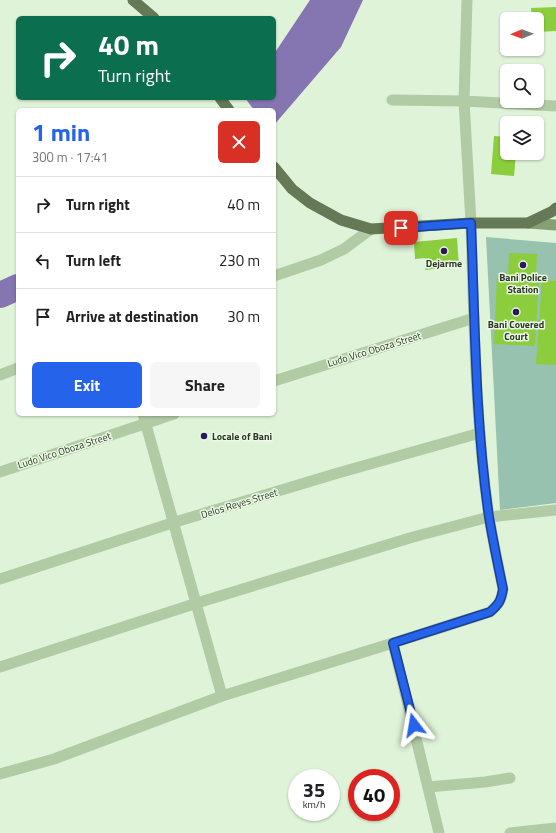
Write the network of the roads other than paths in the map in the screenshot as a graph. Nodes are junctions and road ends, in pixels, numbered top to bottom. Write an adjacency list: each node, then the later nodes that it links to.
1 (133, 0): 3 (main road)
2 (467, 0): 5 (street)
3 (152, 16)
4 (392, 100): 5 (street)
5 (464, 101): 6 (street); 9 (street)
6 (556, 106)
7 (276, 169): 12 (main road)
8 (556, 208): 10 (main road)
9 (471, 223): 10 (main road); 12 (main road); 14 (street)
10 (528, 223): 11 (main road)
11 (556, 225)
12 (371, 229): 13 (street)
13 (276, 275)
14 (474, 318): 17 (street, Ludo Vico Oboza Street); 20 (street)
15 (16, 369): 16 (street)
16 (0, 375)
17 (276, 380)
18 (162, 416): 19 (street, Ludo Vico Oboza Street)
19 (144, 419): 21 (street, Ludo Vico Oboza Street); 24 (street)
20 (480, 433): 23 (street); 24 (street, Delos Reyes Street)
21 (0, 472)
22 (556, 510): 23 (street)
23 (489, 517): 26 (street); 27 (street)
24 (172, 523): 25 (street, Delos Reyes Street); 26 (street)
25 (0, 579)
26 (197, 603): 28 (street); 29 (street)
27 (393, 643): 29 (street); 32 (street)
28 (0, 667)
29 (222, 696): 30 (street)
30 (0, 774)
31 (510, 778): 32 (street)
32 (428, 787): 34 (street)
33 (556, 828): 35 (street)
34 (440, 833)
35 (510, 833)

